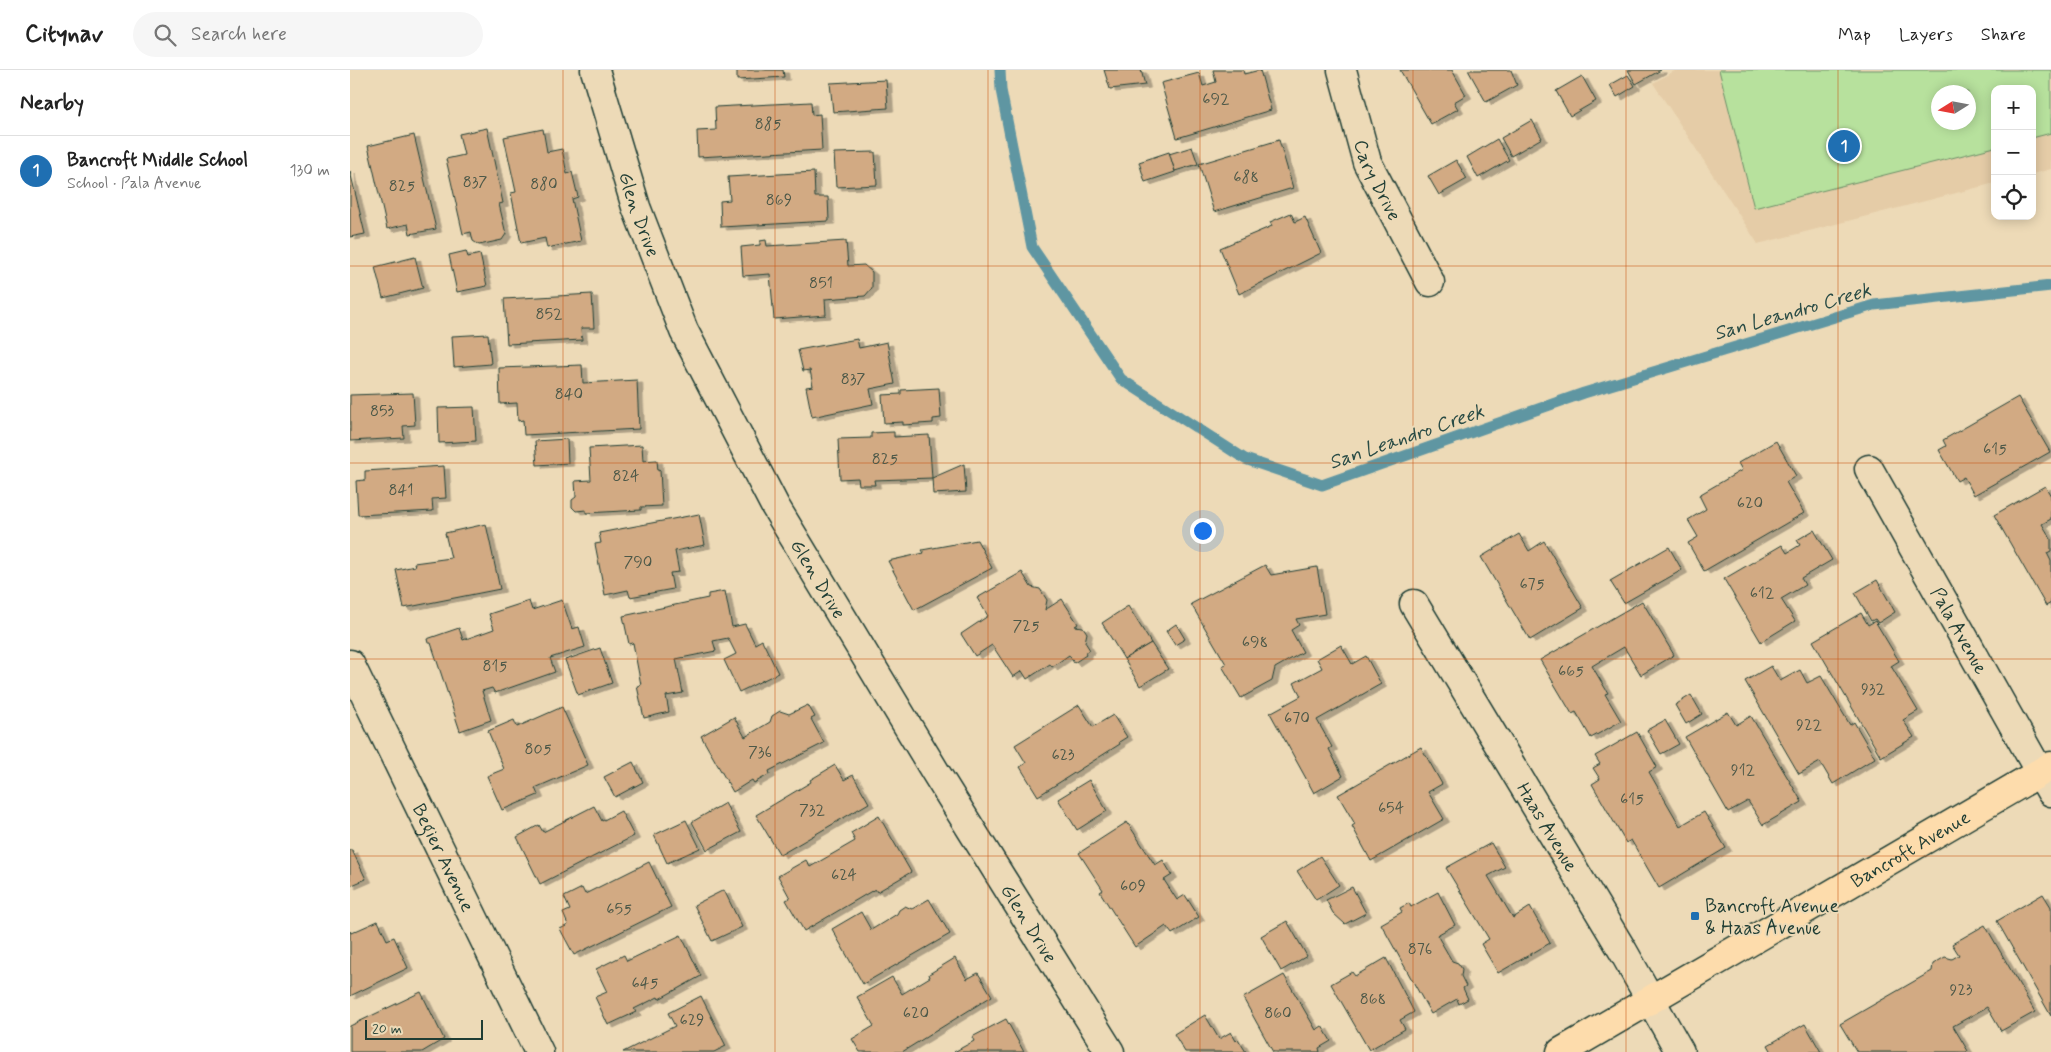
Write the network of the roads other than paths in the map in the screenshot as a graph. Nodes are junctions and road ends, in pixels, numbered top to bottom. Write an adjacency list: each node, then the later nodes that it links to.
1 (594, 70): 10 (street, Glen Drive)
2 (1342, 70): 3 (street, Cary Drive)
3 (1430, 282)
4 (1869, 469): 7 (street, Pala Avenue)
5 (1414, 604): 8 (street, Haas Avenue)
6 (350, 664): 9 (street, Begier Avenue)
7 (2047, 776): 8 (main road, Bancroft Avenue)
8 (1650, 1000): 11 (main road, Bancroft Avenue); 12 (street, Haas Avenue)
9 (539, 1052)
10 (1110, 1052)
11 (1561, 1052)
12 (1680, 1052)

